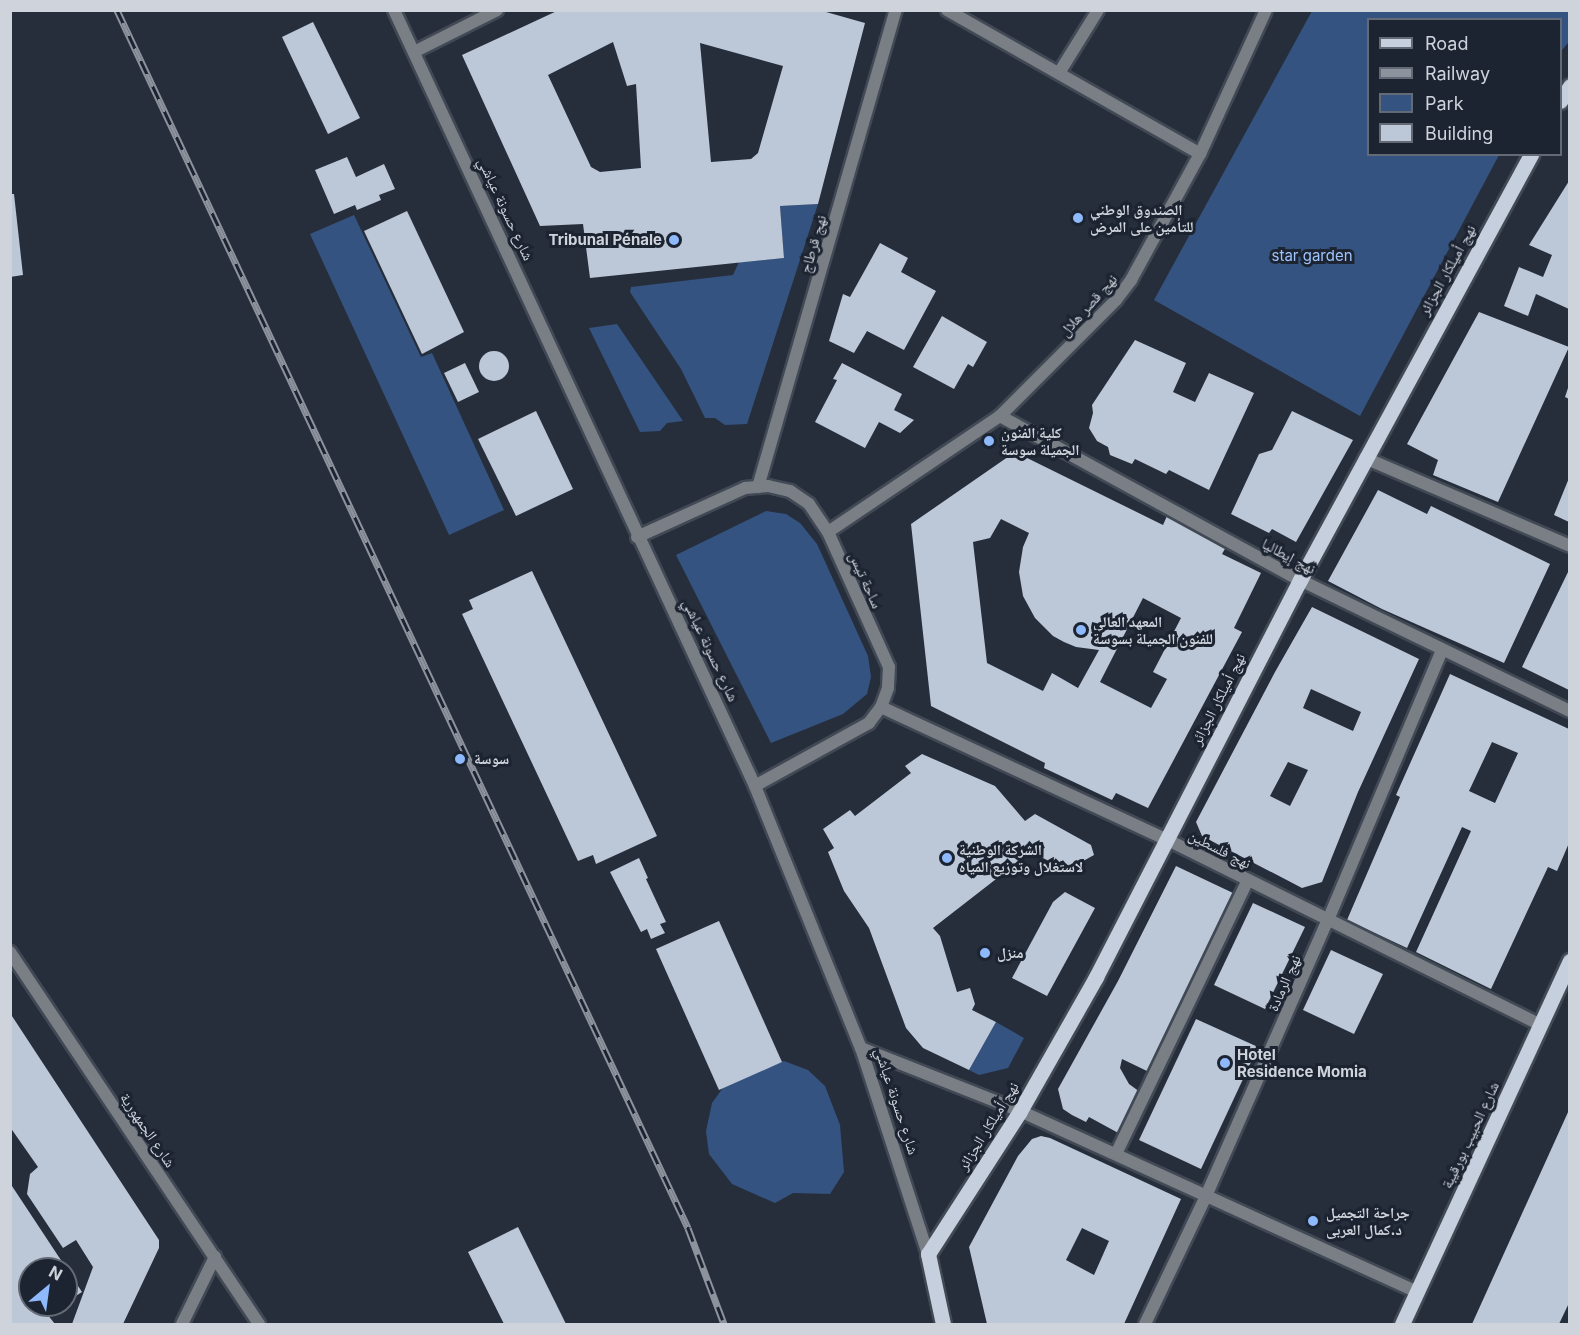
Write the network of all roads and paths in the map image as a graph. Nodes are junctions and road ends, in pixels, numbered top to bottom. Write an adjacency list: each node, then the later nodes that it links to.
1 (394, 10): 7 (street, شارع حسونة عياشي)
2 (497, 10): 7 (street)
3 (896, 10): 13 (street, نهج قرطاج)
4 (947, 10): 8 (street)
5 (1098, 10): 8 (street)
6 (1266, 10): 9 (street, نهج قصر هلال)
7 (414, 52): 15 (street, شارع حسونة عياشي)
8 (1059, 73): 9 (street)
9 (1200, 154): 11 (street, نهج قصر هلال)
10 (1530, 156): 12 (main road, نهج أميلكار الجزائر)
11 (1000, 416): 14 (street, نهج قصر هلال); 17 (street, نهج إيطاليا)
12 (1365, 458): 16 (street); 17 (main road, نهج أميلكار الجزائر)
13 (759, 487): 14 (street, ساحة تيس); 15 (street, ساحة تيس)
14 (828, 532): 19 (street, ساحة تيس)
15 (637, 537): 21 (street, شارع حسونة عياشي)
16 (1569, 546)
17 (1300, 579): 18 (street, نهج إيطاليا); 22 (main road, نهج أميلكار الجزائر)
18 (1442, 650): 20 (street, نهج إيطاليا); 24 (street, نهج الرمادة)
19 (881, 707): 21 (street, ساحة تيس); 22 (street, نهج فلسطين)
20 (1569, 711)
21 (755, 786): 28 (street, شارع حسونة عياشي)
22 (1166, 839): 23 (street, نهج فلسطين); 29 (main road, نهج أميلكار الجزائر)
23 (1248, 880): 24 (street, نهج فلسطين); 30 (street)
24 (1328, 920): 27 (street, نهج فلسطين); 31 (street, نهج الرمادة)
25 (10, 952): 33 (street, شارع الجمهورية)
26 (1569, 961): 27 (main road, شارع الحبيب بورقيبة)
27 (1541, 1025): 34 (main road, شارع الحبيب بورقيبة)
28 (861, 1048): 29 (street); 32 (street, شارع حسونة عياشي)
29 (1020, 1111): 30 (street); 32 (main road, نهج أميلكار الجزائر)
30 (1116, 1154): 31 (street)
31 (1206, 1196): 34 (street); 38 (street, نهج الرمادة)
32 (928, 1254): 37 (main road, شارع حسونة عياشي)
33 (215, 1257): 35 (street); 36 (street, شارع الجمهورية)
34 (1417, 1292): 39 (main road, شارع الحبيب بورقيبة)
35 (182, 1324)
36 (259, 1324)
37 (943, 1324)
38 (1145, 1324)
39 (1402, 1324)

